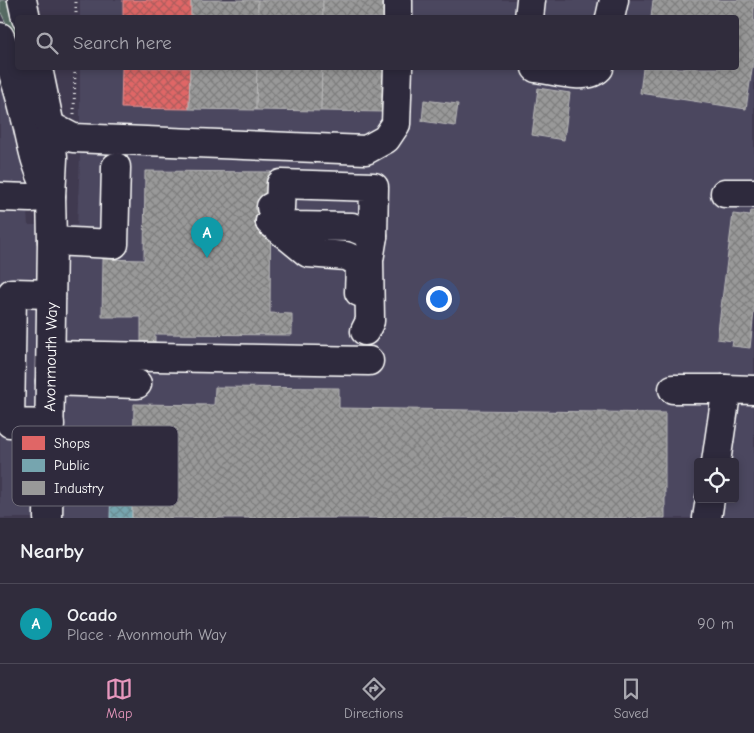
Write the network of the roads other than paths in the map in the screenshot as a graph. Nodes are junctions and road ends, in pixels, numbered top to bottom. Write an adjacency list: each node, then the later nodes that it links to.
1 (22, 0): 5 (street)
2 (398, 0): 6 (street)
3 (531, 0): 7 (street)
4 (614, 0): 8 (street)
5 (25, 15)
6 (398, 15)
7 (529, 15)
8 (611, 15)
9 (0, 37): 18 (street, Avonmouth Way)
10 (38, 70): 14 (street, Avonmouth Way)
11 (398, 70): 14 (street)
12 (549, 70): 13 (street)
13 (597, 70)
14 (50, 126): 18 (street, Avonmouth Way)
15 (116, 167): 21 (street)
16 (725, 193): 17 (street)
17 (754, 193)
18 (50, 196): 19 (street); 21 (street, Avonmouth Way)
19 (0, 197)
20 (373, 225): 23 (street); 23 (street); 24 (street)
21 (52, 240): 22 (street, Avonmouth Way)
22 (51, 294): 25 (street, Avonmouth Way); 30 (street)
23 (365, 331): 24 (street)
24 (369, 361): 25 (street)
25 (50, 368): 26 (street); 30 (street, Avonmouth Way)
26 (137, 384)
27 (673, 389): 28 (street)
28 (724, 389): 29 (street); 31 (street)
29 (754, 390)
30 (50, 424)
31 (717, 458)
32 (709, 503): 33 (street)
33 (707, 518)

